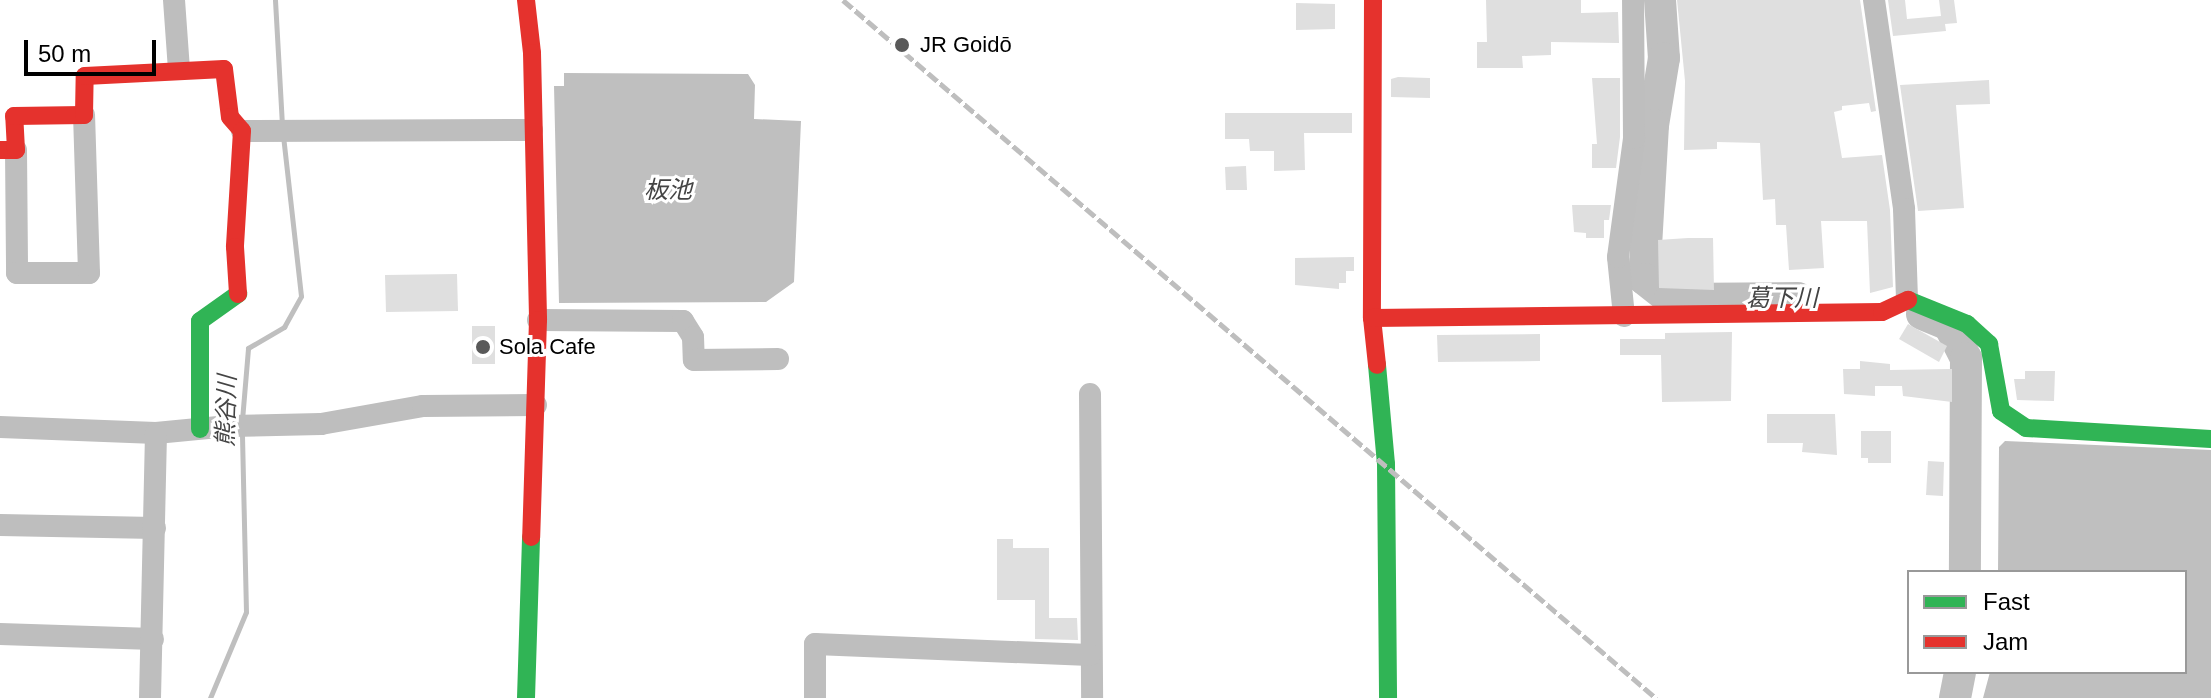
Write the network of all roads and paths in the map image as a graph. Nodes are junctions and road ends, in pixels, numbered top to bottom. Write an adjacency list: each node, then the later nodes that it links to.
1 (174, 0): 6 (street)
2 (526, 0): 8 (street)
3 (1373, 0): 13 (street)
4 (1633, 0): 12 (street)
5 (1874, 0): 11 (street)
6 (179, 69): 7 (street); 9 (street)
7 (84, 115): 10 (street); 10 (street)
8 (532, 130): 9 (street); 14 (street)
9 (242, 131): 19 (street)
10 (8, 150)
11 (1907, 300): 12 (street); 21 (street)
12 (1624, 316): 13 (street)
13 (1372, 318): 31 (street)
14 (538, 320): 15 (street); 17 (street)
15 (778, 359)
16 (1090, 394): 26 (street)
17 (536, 405): 19 (street); 28 (street)
18 (0, 427): 20 (street)
19 (200, 429): 20 (street)
20 (156, 433): 23 (street)
21 (2211, 439)
22 (0, 525): 23 (street)
23 (155, 528): 25 (street)
24 (0, 634): 25 (street)
25 (153, 639): 27 (street)
26 (1090, 655): 29 (street); 30 (street)
27 (150, 698)
28 (526, 698)
29 (815, 698)
30 (1092, 698)
31 (1388, 698)

